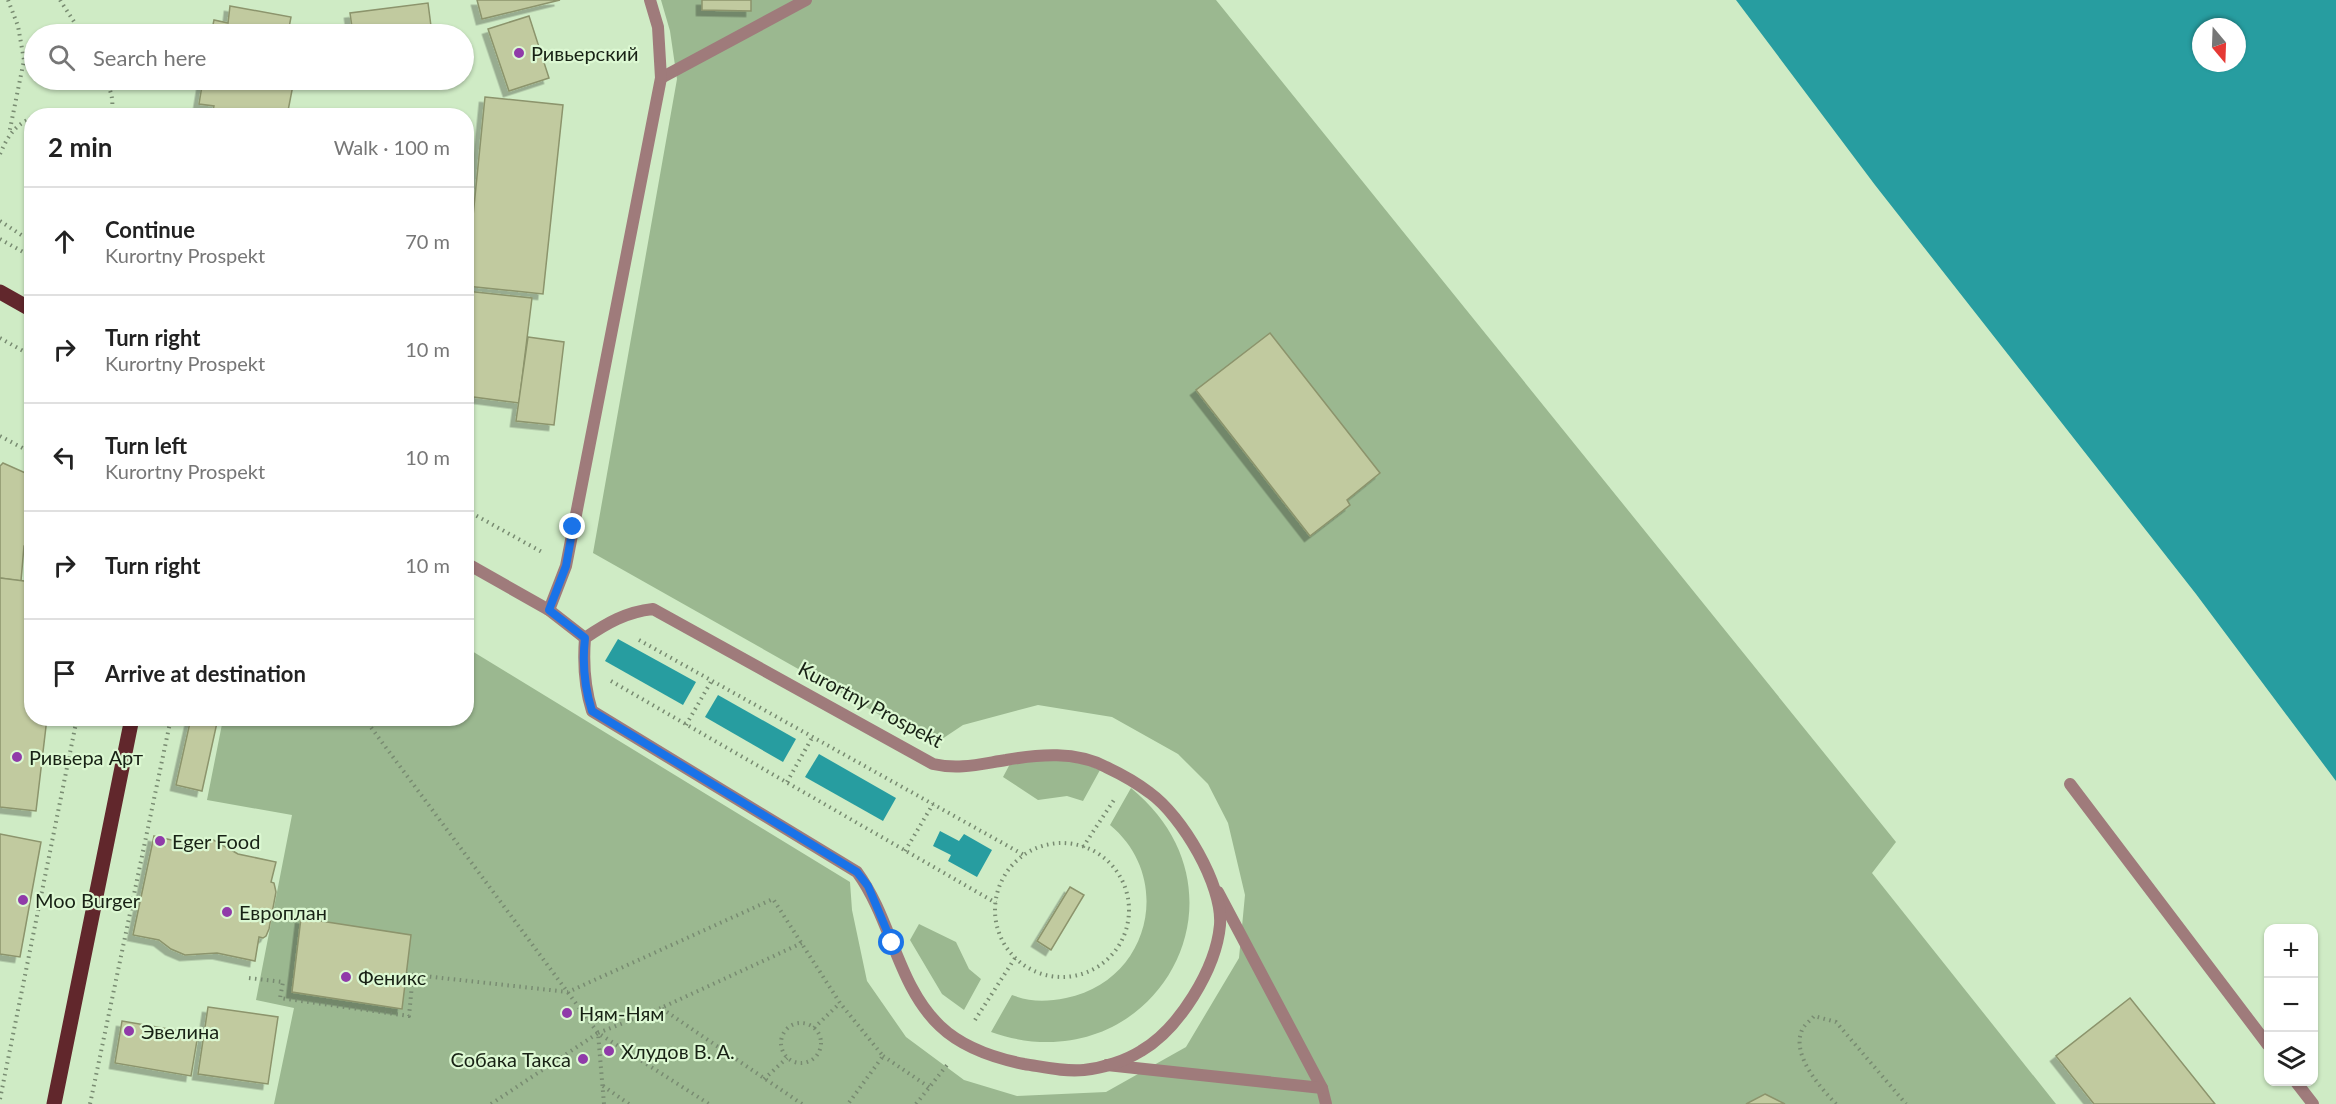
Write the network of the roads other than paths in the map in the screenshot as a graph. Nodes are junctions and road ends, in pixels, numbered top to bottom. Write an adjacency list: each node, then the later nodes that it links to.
1 (650, 0): 3 (street)
2 (806, 0): 3 (street)
3 (661, 78): 7 (street)
4 (0, 292): 5 (main road)
5 (24, 306)
6 (474, 568): 7 (street)
7 (549, 610): 8 (street)
8 (585, 638): 11 (street, Kurortny Prospekt); 13 (street, Kurortny Prospekt)
9 (130, 726): 16 (main road)
10 (2070, 784): 12 (street)
11 (1215, 886): 13 (street, Kurortny Prospekt); 15 (street)
12 (2264, 1040)
13 (1107, 1065): 15 (street)
14 (2299, 1086): 18 (street)
15 (1322, 1088): 17 (street)
16 (54, 1104)
17 (1326, 1104)
18 (2313, 1104)

